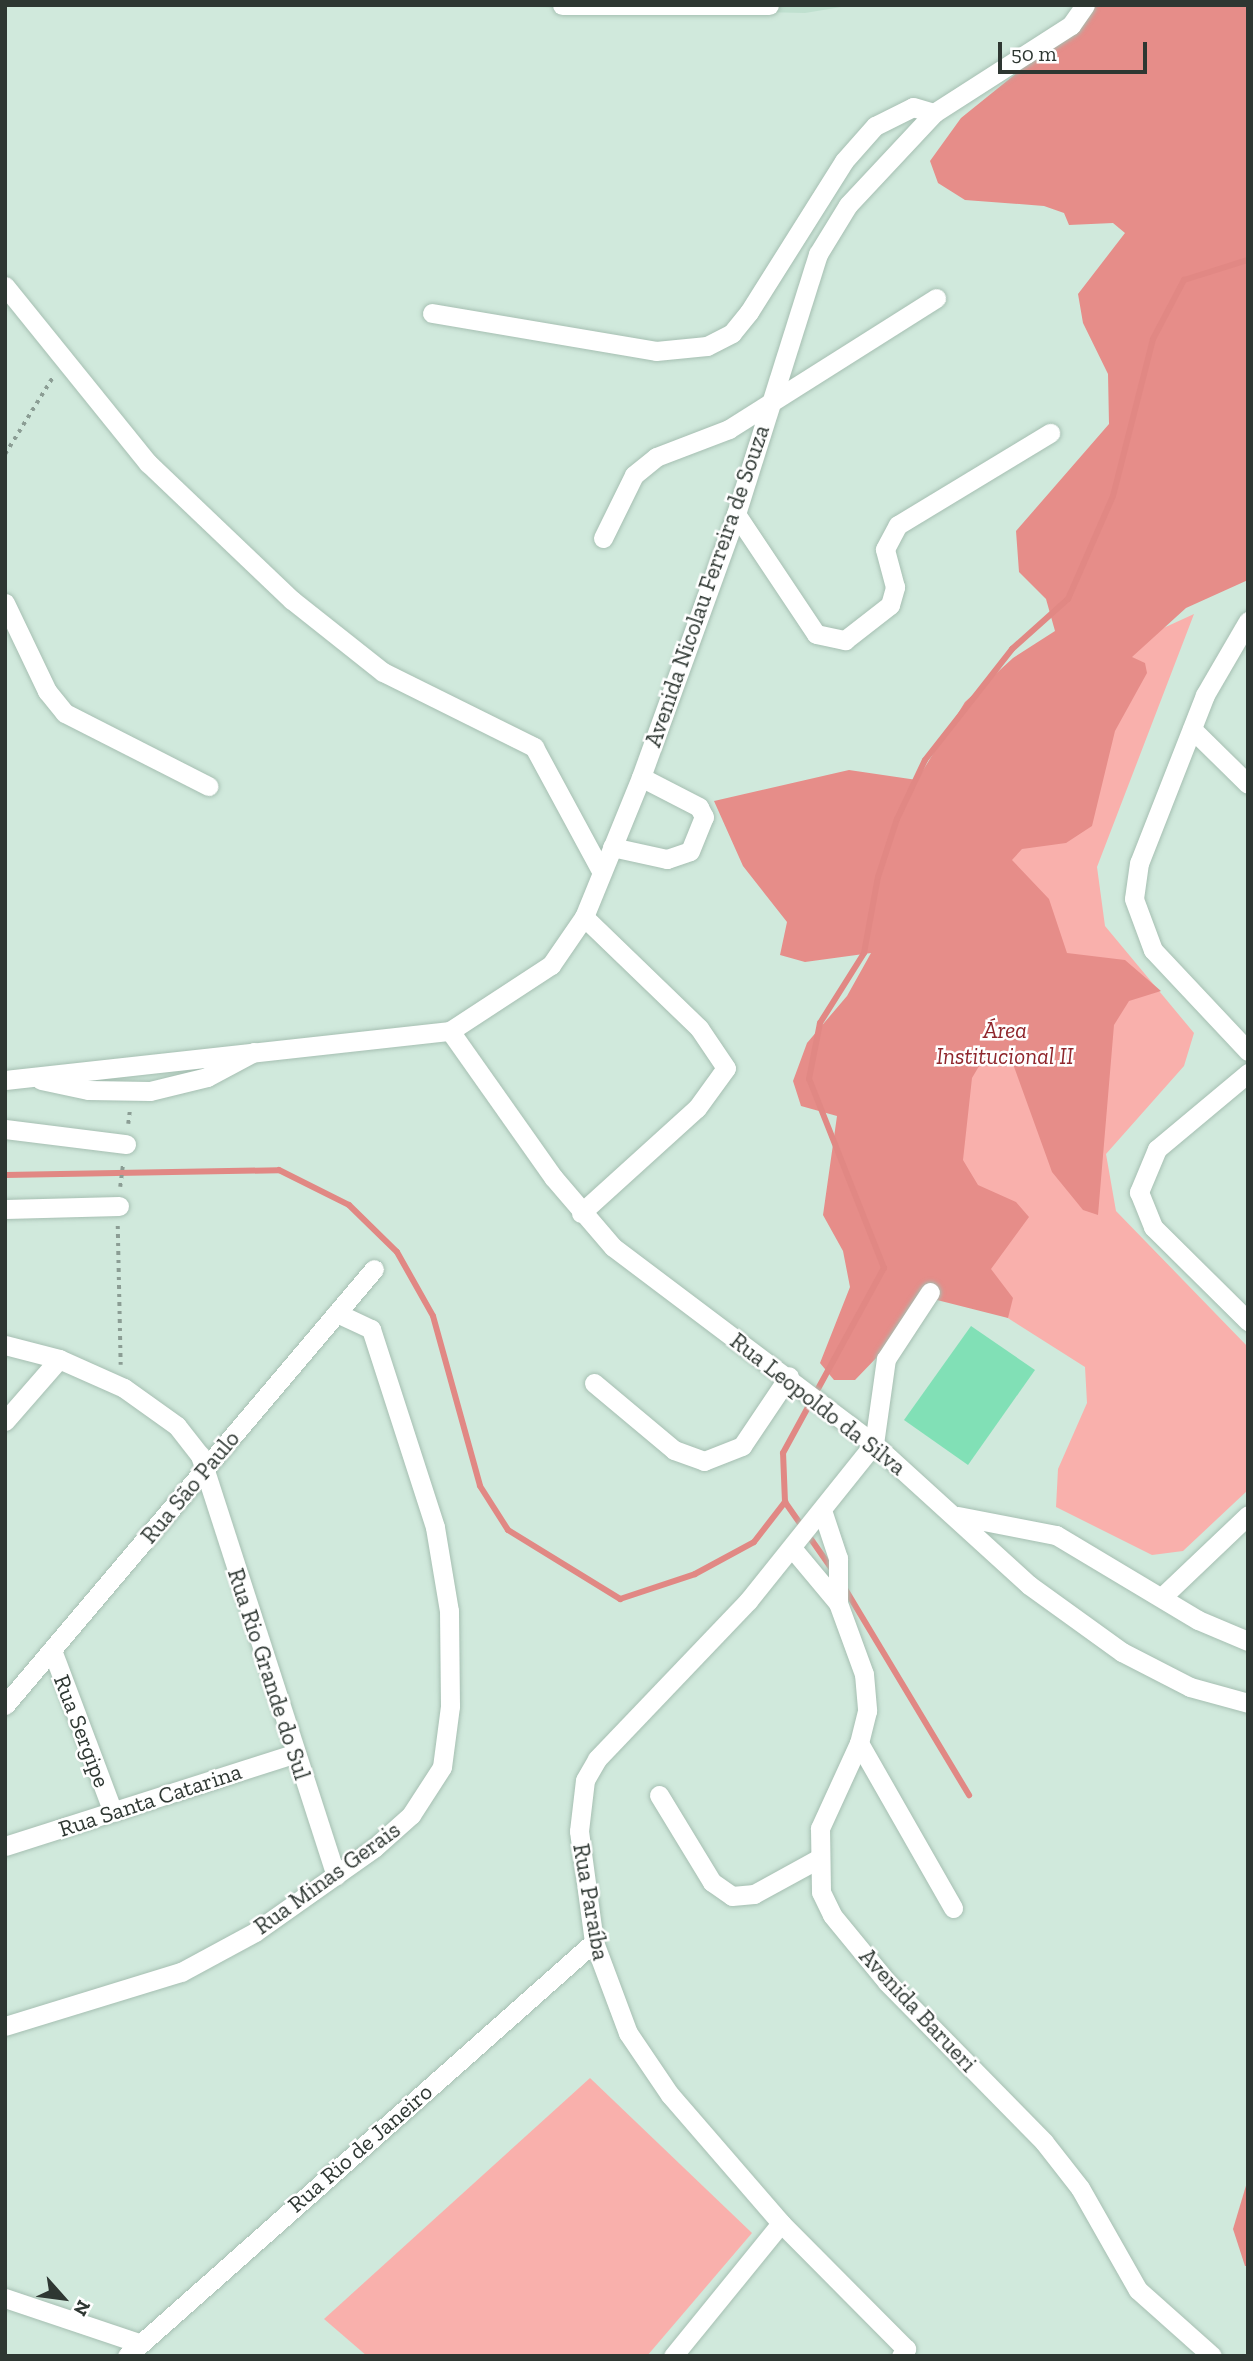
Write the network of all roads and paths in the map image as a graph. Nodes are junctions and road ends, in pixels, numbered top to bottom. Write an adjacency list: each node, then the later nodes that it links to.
1 (562, 5): 2 (street)
2 (769, 5)
3 (1085, 5): 4 (street, Avenida Nicolau Ferreira de Souza)
4 (934, 113): 7 (street); 9 (street, Avenida Nicolau Ferreira de Souza)
5 (5, 286): 8 (street)
6 (936, 298): 9 (street)
7 (432, 313)
8 (64, 356): 11 (path); 21 (street)
9 (770, 401): 12 (street, Avenida Nicolau Ferreira de Souza); 13 (street)
10 (1050, 433): 12 (street)
11 (5, 454)
12 (736, 514): 17 (street, Avenida Nicolau Ferreira de Souza)
13 (603, 538)
14 (5, 603): 19 (street)
15 (1245, 629): 16 (street)
16 (1192, 729): 18 (street); 25 (street)
17 (641, 777): 20 (street, Avenida Nicolau Ferreira de Souza); 20 (street)
18 (1248, 784)
19 (208, 786)
20 (612, 847): 21 (street, Avenida Nicolau Ferreira de Souza)
21 (601, 871): 22 (street, Avenida Nicolau Ferreira de Souza)
22 (584, 917): 23 (street, Avenida Nicolau Ferreira de Souza); 34 (street)
23 (450, 1031): 24 (street, Avenida Nicolau Ferreira de Souza); 34 (street, Rua Leopoldo da Silva)
24 (264, 1047): 27 (street, Avenida Nicolau Ferreira de Souza); 29 (street, Avenida Nicolau Ferreira de Souza)
25 (1248, 1051)
26 (1248, 1073): 38 (street)
27 (26, 1076): 28 (street, Avenida Nicolau Ferreira de Souza); 29 (street, Avenida Nicolau Ferreira de Souza)
28 (5, 1080)
29 (132, 1091): 31 (path)
30 (5, 1129): 31 (street)
31 (126, 1144): 32 (path)
32 (119, 1206): 33 (street); 43 (path)
33 (5, 1209)
34 (580, 1213): 41 (street, Rua Leopoldo da Silva)
35 (374, 1269): 37 (street, Rua São Paulo)
36 (930, 1292): 45 (street)
37 (337, 1313): 46 (street, Rua São Paulo); 63 (street, Rua Minas Gerais)
38 (1248, 1321)
39 (5, 1345): 40 (street, Rua Rio Grande do Sul)
40 (59, 1359): 43 (street, Rua Rio Grande do Sul); 44 (street)
41 (789, 1376): 42 (street); 45 (street, Rua Leopoldo da Silva)
42 (594, 1383)
43 (124, 1388): 46 (street, Rua Rio Grande do Sul)
44 (5, 1421)
45 (874, 1444): 47 (street, Rua Paraíba); 48 (street, Rua Leopoldo da Silva)
46 (204, 1471): 54 (street, Rua São Paulo); 58 (street, Rua Rio Grande do Sul)
47 (822, 1510): 50 (street, Rua Paraíba); 52 (street, Avenida Barueri)
48 (958, 1516): 51 (street); 55 (street, Rua Leopoldo da Silva)
49 (1248, 1516): 51 (street)
50 (792, 1548): 52 (street, Avenida Barueri); 65 (street, Rua Paraíba)
51 (1163, 1595): 53 (street)
52 (838, 1603): 57 (street, Avenida Barueri)
53 (1248, 1641)
54 (52, 1650): 56 (street, Rua São Paulo); 60 (street, Rua Sergipe)
55 (1248, 1703)
56 (5, 1705)
57 (859, 1743): 62 (street, Avenida Barueri); 64 (street)
58 (294, 1754): 60 (street, Rua Santa Catarina); 63 (street, Rua Rio Grande do Sul)
59 (659, 1795): 62 (street)
60 (113, 1812): 61 (street, Rua Santa Catarina)
61 (5, 1846)
62 (816, 1860): 72 (street, Avenida Barueri)
63 (336, 1876): 66 (street, Rua Minas Gerais)
64 (953, 1908)
65 (594, 1942): 67 (street, Rua Paraíba); 69 (street, Rua Rio de Janeiro)
66 (5, 2026)
67 (781, 2223): 70 (street, Rua Paraíba); 71 (street)
68 (5, 2298): 69 (street)
69 (133, 2349)
70 (906, 2353)
71 (673, 2356)
72 (1212, 2356)

